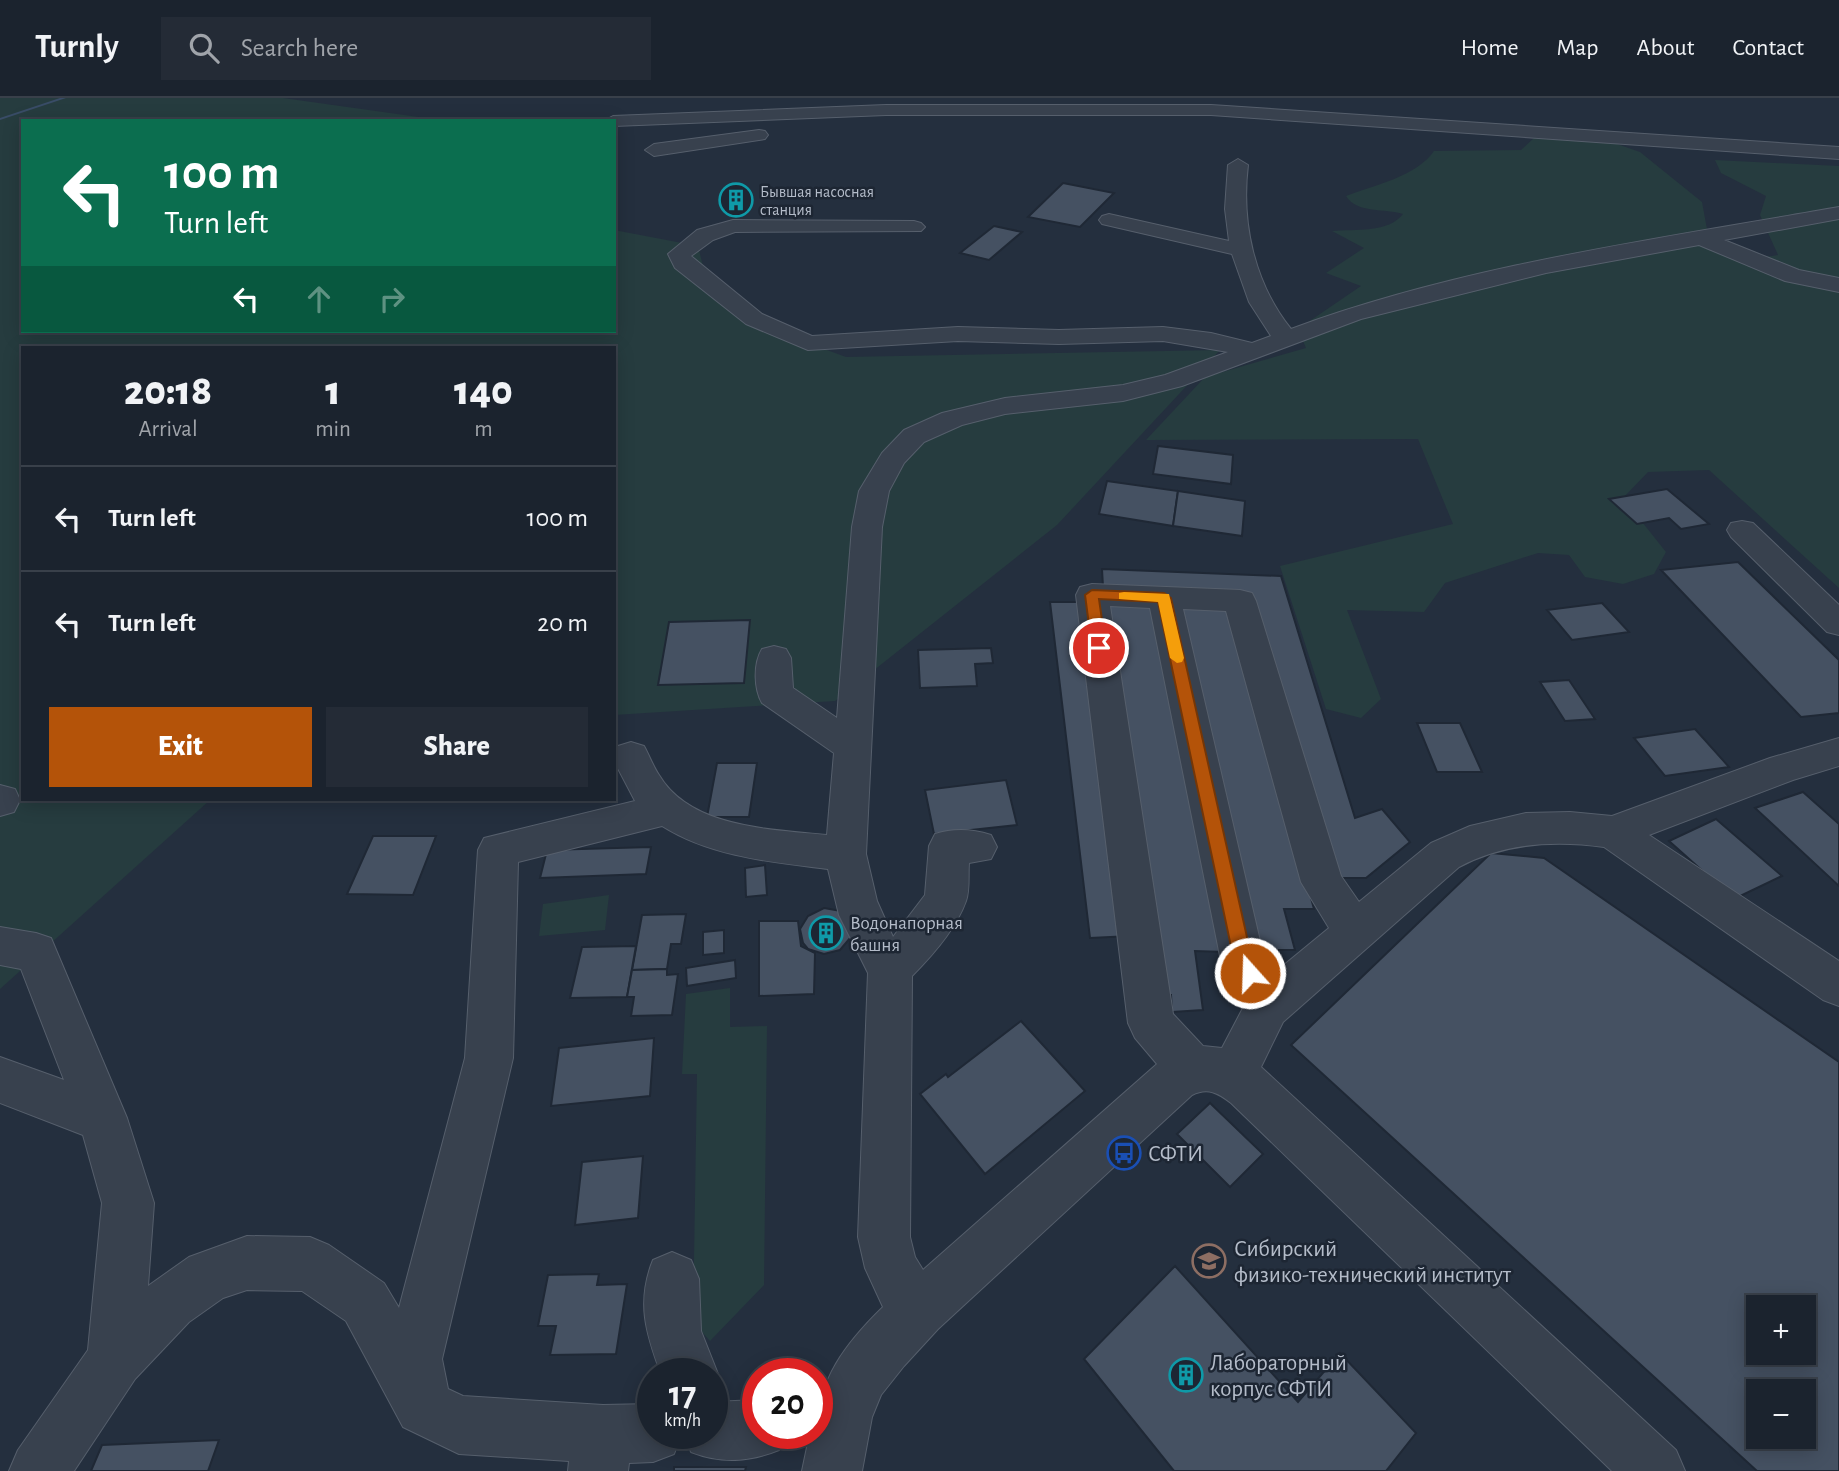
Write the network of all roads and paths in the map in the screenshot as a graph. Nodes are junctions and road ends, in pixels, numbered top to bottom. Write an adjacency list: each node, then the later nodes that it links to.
1 (867, 111): 2 (street); 3 (street); 4 (street)
2 (616, 121)
3 (654, 150)
4 (1839, 153)
5 (1238, 165): 10 (street)
6 (1839, 213): 9 (street)
7 (1109, 220): 10 (street)
8 (914, 227): 13 (street)
9 (1703, 239): 11 (street); 12 (street)
10 (1242, 250): 12 (street)
11 (1839, 285)
12 (1285, 338): 13 (street)
13 (1256, 352): 18 (street)
14 (1742, 530): 16 (street)
15 (1164, 598): 25 (street); 30 (street); 31 (street)
16 (1839, 625)
17 (774, 659): 18 (street)
18 (851, 746): 24 (street)
19 (1839, 752): 22 (street)
20 (631, 756): 21 (street)
21 (665, 810): 24 (street); 38 (street)
22 (1613, 832): 25 (street); 27 (street)
23 (977, 847): 28 (street)
24 (846, 854): 28 (street)
25 (1354, 930): 30 (street)
26 (0, 946): 33 (street)
27 (1818, 960): 29 (street)
28 (890, 969): 35 (street)
29 (1839, 986)
30 (1267, 1007): 31 (street)
31 (1213, 1072): 35 (street); 42 (street)
32 (0, 1080): 33 (street)
33 (103, 1118): 37 (street)
34 (672, 1279): 36 (street)
35 (919, 1310): 39 (street)
36 (684, 1358)
37 (115, 1359): 38 (street); 41 (street)
38 (423, 1408): 40 (street)
39 (833, 1434)
40 (618, 1446)
41 (39, 1471)
42 (1655, 1471)

